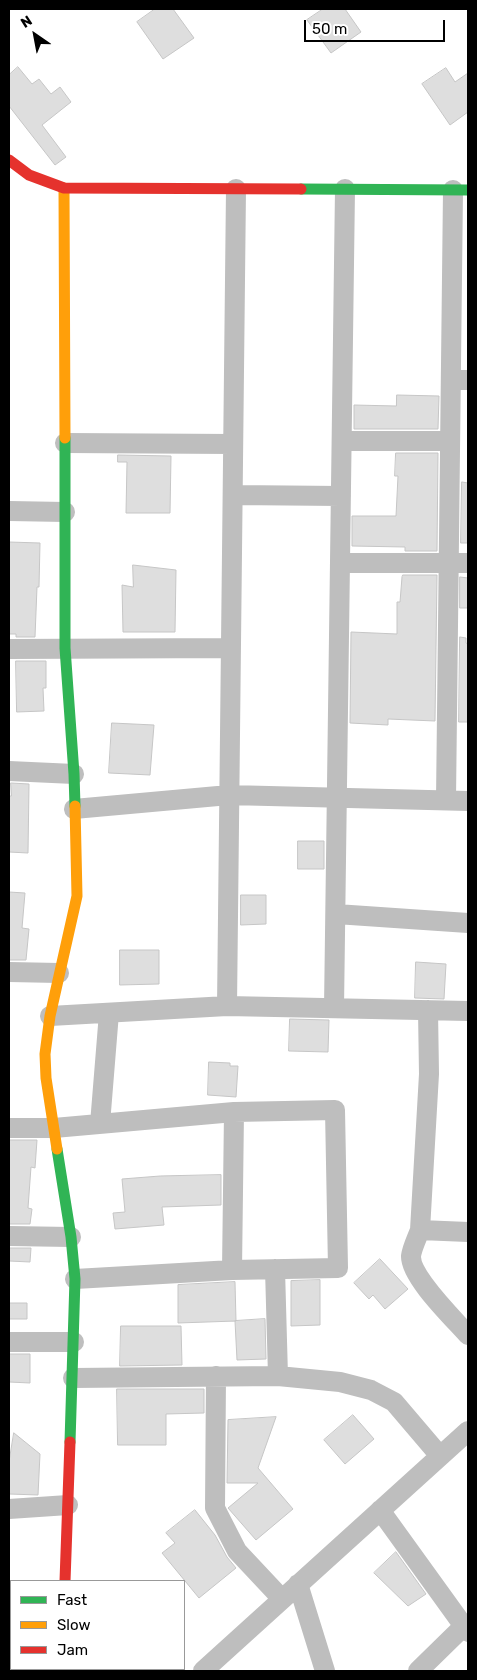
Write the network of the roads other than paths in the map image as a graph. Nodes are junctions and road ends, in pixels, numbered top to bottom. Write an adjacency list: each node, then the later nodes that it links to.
1 (9, 160): 2 (street)
2 (64, 188): 3 (street); 9 (street)
3 (236, 189): 4 (street); 10 (street)
4 (345, 189): 5 (street); 7 (street)
5 (461, 190): 6 (street)
6 (459, 380): 8 (street)
7 (342, 441): 8 (street); 12 (street)
8 (450, 441): 15 (street)
9 (65, 443): 10 (street); 14 (street)
10 (233, 444): 11 (street)
11 (232, 495): 12 (street); 19 (street)
12 (341, 496): 16 (street)
13 (9, 511): 14 (street)
14 (65, 512): 18 (street)
15 (458, 562): 16 (street); 24 (street)
16 (340, 563): 23 (street)
17 (9, 648): 18 (street)
18 (66, 648): 19 (street); 21 (street)
19 (231, 648): 22 (street)
20 (9, 771): 21 (street)
21 (74, 774): 26 (street)
22 (229, 795): 23 (street); 26 (street); 31 (street)
23 (337, 798): 24 (street); 27 (street)
24 (446, 800): 25 (street)
25 (468, 801)
26 (74, 809): 30 (street)
27 (336, 914): 28 (street); 32 (street)
28 (468, 923)
29 (9, 972): 30 (street)
30 (59, 973): 36 (street)
31 (227, 1006): 32 (street); 35 (street)
32 (334, 1008): 33 (street)
33 (428, 1010): 34 (street); 41 (street)
34 (468, 1011)
35 (109, 1013): 36 (street); 38 (street)
36 (50, 1016): 40 (street)
37 (234, 1112): 38 (street); 45 (street); 46 (street)
38 (100, 1124): 40 (street)
39 (9, 1128): 40 (street)
40 (54, 1128): 44 (street)
41 (420, 1230): 42 (street); 48 (street)
42 (468, 1232)
43 (9, 1236): 44 (street)
44 (71, 1237): 47 (street)
45 (275, 1269): 46 (street); 52 (street)
46 (232, 1270): 47 (street)
47 (75, 1279): 50 (street)
48 (468, 1335)
49 (9, 1342): 50 (street)
50 (74, 1342): 53 (street)
51 (216, 1376): 52 (street); 53 (street); 61 (street)
52 (278, 1376): 55 (street)
53 (73, 1378): 56 (street)
54 (468, 1431): 55 (street)
55 (440, 1456): 58 (street)
56 (68, 1506): 57 (street); 59 (street)
57 (9, 1509)
58 (380, 1510): 60 (street); 62 (street)
59 (65, 1580)
60 (298, 1584): 61 (street); 64 (street)
61 (282, 1598): 63 (street)
62 (466, 1629): 65 (street)
63 (203, 1671)
64 (325, 1671)
65 (418, 1671)

